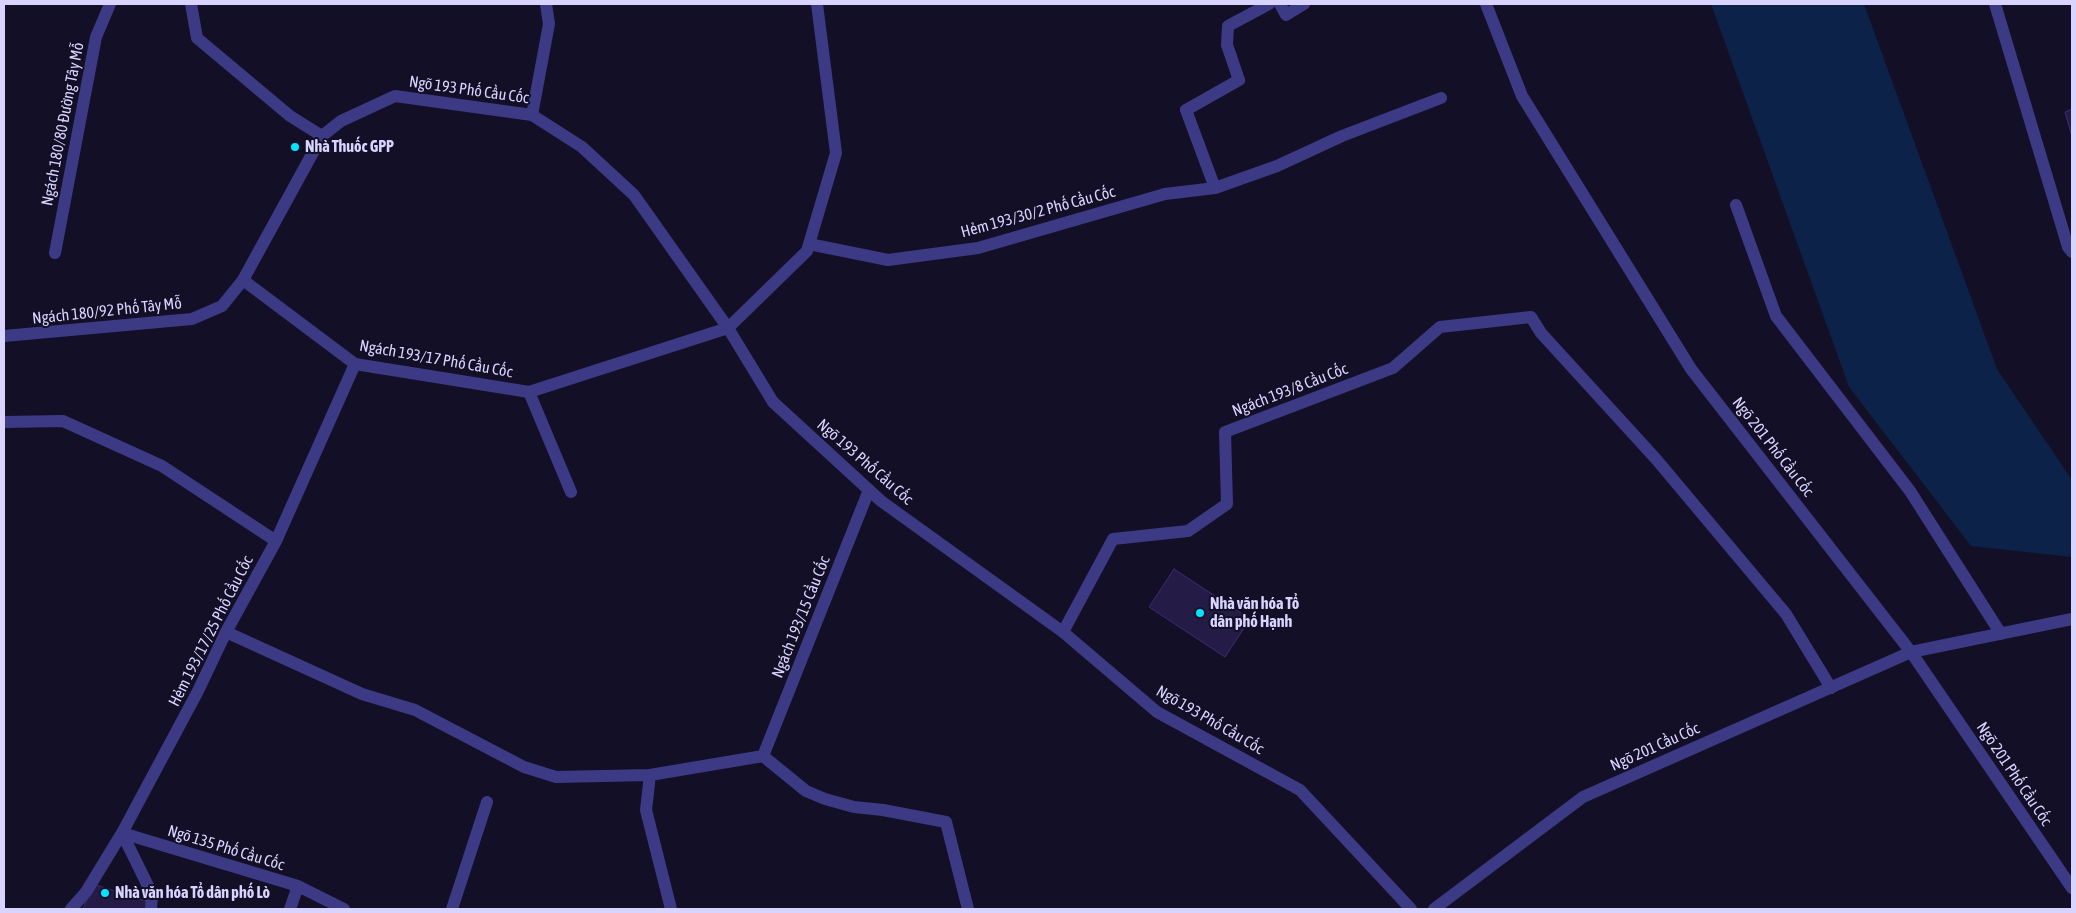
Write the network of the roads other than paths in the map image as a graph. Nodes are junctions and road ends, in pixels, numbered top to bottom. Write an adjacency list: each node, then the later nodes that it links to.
1 (110, 4): 16 (street, Ngách 180/80 Đường Tây Mỗ)
2 (191, 4): 12 (street)
3 (546, 4): 11 (street)
4 (817, 4): 15 (street)
5 (1269, 4): 13 (street)
6 (1280, 4): 7 (street)
7 (1304, 4)
8 (1486, 4): 31 (street, Ngõ 201 Phố Cầu Cốc)
9 (1995, 4): 17 (street)
10 (1440, 98): 13 (street, Hẻm 193/30/2 Phố Cầu Cốc)
11 (532, 115): 12 (street, Ngõ 193 Phố Cầu Cốc); 19 (street, Ngõ 193 Phố Cầu Cốc)
12 (322, 136): 18 (street, Ngách 180/92 Phố Tây Mỗ)
13 (1215, 188): 15 (street, Hẻm 193/30/2 Phố Cầu Cốc)
14 (1736, 205): 30 (street)
15 (809, 244): 19 (street)
16 (55, 252)
17 (2072, 252)
18 (243, 280): 20 (street, Ngách 180/92 Phố Tây Mỗ); 21 (street, Ngách 193/17 Phố Cầu Cốc)
19 (728, 328): 22 (street, Ngách 193/17 Phố Cầu Cốc); 24 (street, Ngõ 193 Phố Cầu Cốc)
20 (4, 336)
21 (355, 364): 22 (street, Ngách 193/17 Phố Cầu Cốc); 26 (street, Hẻm 193/17/25 Phố Cầu Cốc)
22 (529, 392): 25 (street, Ngách 193/17 Phố Cầu Cốc)
23 (4, 422): 26 (street)
24 (870, 490): 29 (street, Ngõ 193 Phố Cầu Cốc); 33 (street, Ngách 193/15 Cầu Cốc)
25 (570, 492)
26 (276, 541): 28 (street, Hẻm 193/17/25 Phố Cầu Cốc)
27 (2072, 619): 30 (street, Ngõ 201 Cầu Cốc)
28 (226, 632): 34 (street); 36 (street, Hẻm 193/17/25 Phố Cầu Cốc)
29 (1064, 632): 32 (street, Ngách 193/8 Cầu Cốc); 46 (street, Ngõ 193 Phố Cầu Cốc)
30 (2001, 634): 31 (street, Ngõ 201 Cầu Cốc)
31 (1911, 652): 32 (street, Ngõ 201 Cầu Cốc); 38 (street, Ngõ 201 Phố Cầu Cốc)
32 (1831, 688): 47 (street, Ngõ 201 Cầu Cốc)
33 (763, 756): 34 (street); 45 (street)
34 (650, 775): 44 (street)
35 (487, 802): 43 (street)
36 (122, 833): 37 (street, Ngõ 135 Phố Cầu Cốc); 39 (street, Hẻm 193/17/25 Phố Cầu Cốc); 40 (street)
37 (298, 886): 41 (street, Ngõ 135 Phố Cầu Cốc); 42 (street)
38 (2072, 888)
39 (71, 909)
40 (151, 909)
41 (290, 909)
42 (344, 909)
43 (452, 909)
44 (671, 909)
45 (968, 909)
46 (1410, 909)
47 (1434, 909)

